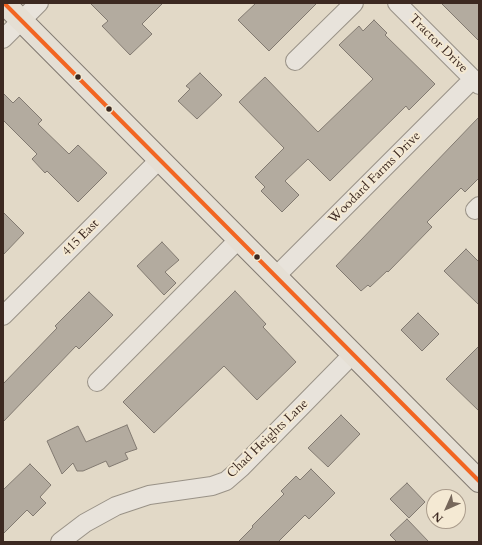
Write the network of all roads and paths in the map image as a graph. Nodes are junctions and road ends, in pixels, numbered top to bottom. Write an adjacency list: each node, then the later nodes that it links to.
1 (4, 3): 5 (main road)
2 (39, 3): 5 (street)
3 (354, 3): 7 (street)
4 (396, 3): 8 (street, Tractor Drive)
5 (21, 20): 6 (street); 9 (main road)
6 (3, 39)
7 (295, 61)
8 (476, 82): 11 (street, Woodard Farms Drive)
9 (160, 159): 10 (main road); 12 (street, 415 East)
10 (239, 239): 11 (main road); 14 (street)
11 (276, 276): 13 (main road)
12 (3, 316)
13 (353, 354): 15 (main road); 16 (street, Chad Heights Lane)
14 (98, 382)
15 (476, 470)
16 (60, 542)

